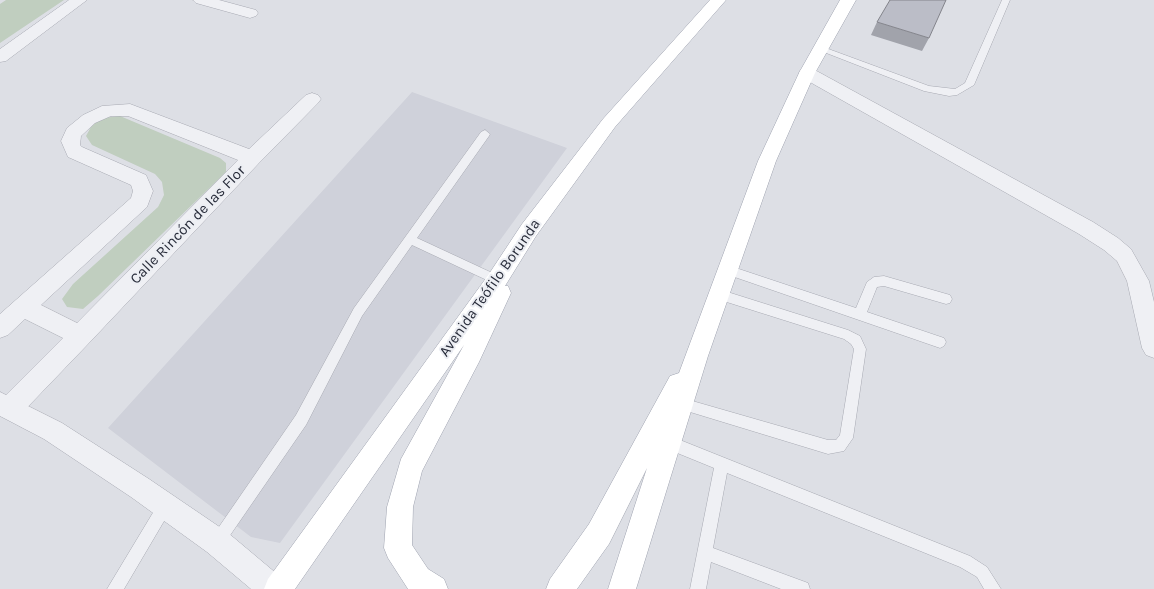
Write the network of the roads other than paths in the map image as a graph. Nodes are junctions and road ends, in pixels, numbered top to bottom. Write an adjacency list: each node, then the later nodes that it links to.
1 (79, 0): 8 (street)
2 (201, 0): 6 (street)
3 (718, 0): 13 (main road, Avenida Teófilo Borunda)
4 (848, 0): 7 (main road)
5 (1006, 0): 7 (lane)
6 (250, 13)
7 (820, 49): 9 (main road)
8 (0, 57)
9 (807, 73): 15 (main road); 25 (street)
10 (312, 99): 12 (street)
11 (485, 134): 14 (lane)
12 (252, 158): 19 (street, Calle Rincón de las Flor); 23 (street, Calle Rincón de las Flor)
13 (529, 230): 16 (main road, Avenida Teófilo Borunda); 36 (main road)
14 (409, 239): 16 (lane); 31 (lane)
15 (727, 270): 17 (main road); 20 (lane)
16 (497, 280): 35 (main road, Avenida Teófilo Borunda)
17 (718, 294): 22 (main road); 26 (lane)
18 (946, 299): 20 (lane)
19 (23, 307): 21 (street, Calle Rincón de las Flor); 23 (street)
20 (860, 315): 24 (lane)
21 (0, 328)
22 (704, 333): 26 (main road); 37 (main road)
23 (81, 336): 27 (street, Calle Rincón de las Flor)
24 (940, 342)
25 (1154, 348)
26 (682, 404): 28 (main road)
27 (5, 405): 30 (street)
28 (670, 443): 29 (lane); 38 (main road)
29 (722, 464): 32 (lane); 41 (lane)
30 (166, 506): 31 (street); 33 (lane)
31 (217, 542): 34 (street)
32 (704, 552): 39 (lane); 40 (lane)
33 (115, 589)
34 (273, 589)
35 (278, 589)
36 (434, 589)
37 (560, 589)
38 (622, 589)
39 (698, 589)
40 (802, 589)
41 (993, 589)

